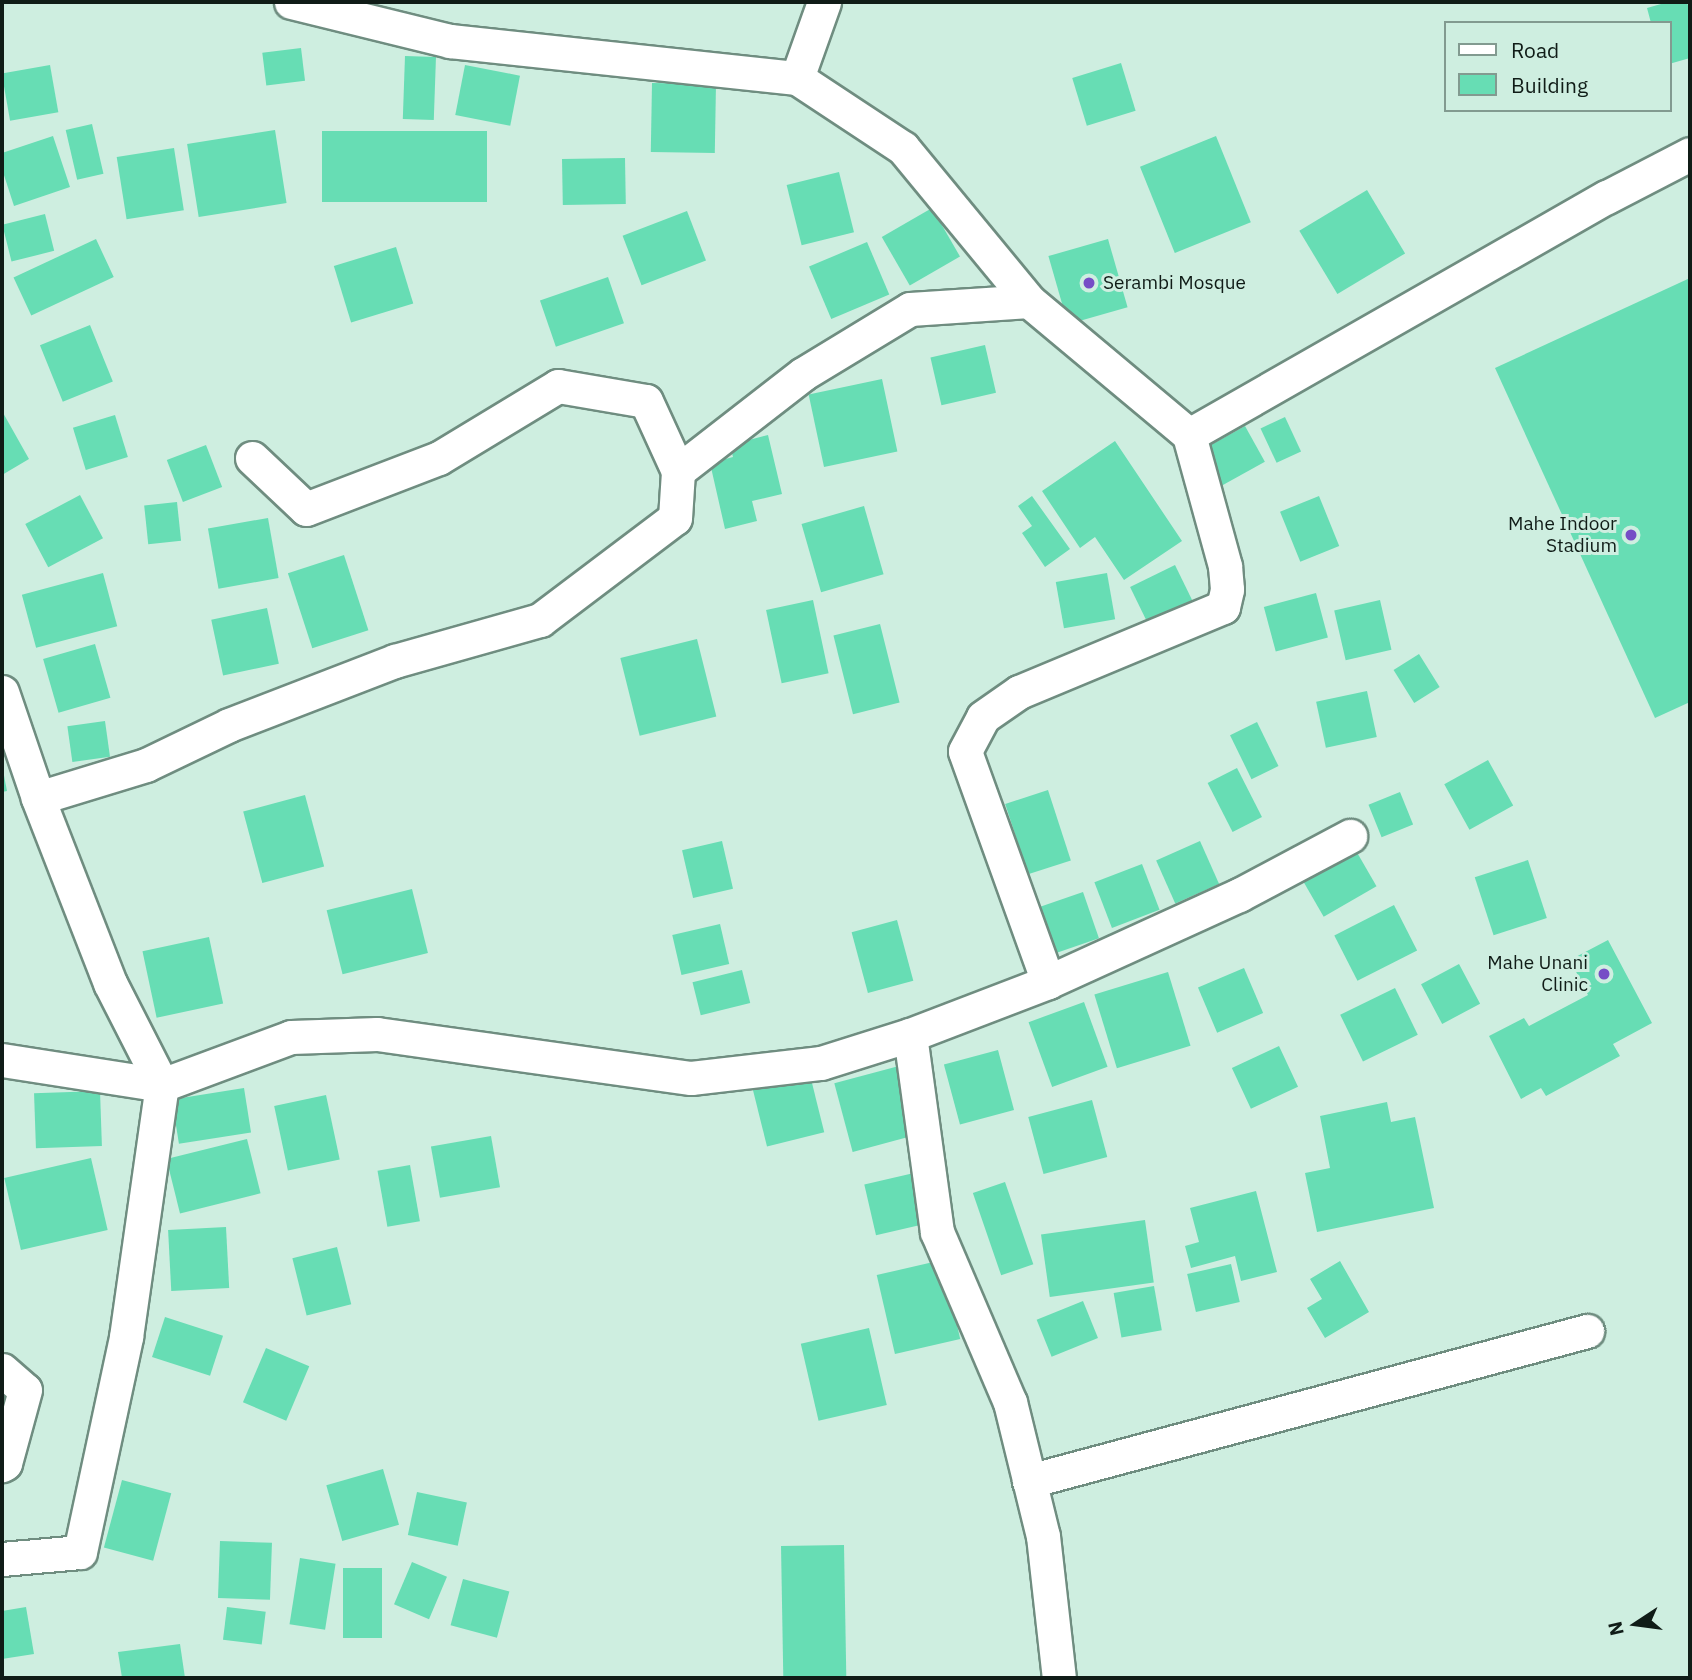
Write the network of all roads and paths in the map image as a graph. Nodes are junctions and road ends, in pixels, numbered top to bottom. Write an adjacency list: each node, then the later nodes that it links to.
1 (291, 2): 3 (street)
2 (824, 2): 3 (street)
3 (797, 78): 5 (street)
4 (1690, 154): 6 (street)
5 (1029, 301): 6 (street); 8 (street)
6 (1189, 435): 12 (street)
7 (252, 458): 8 (street)
8 (678, 471): 10 (street)
9 (2, 692): 10 (street)
10 (38, 798): 15 (street)
11 (1350, 836): 12 (street)
12 (1048, 982): 13 (street)
13 (910, 1035): 15 (street); 19 (street)
14 (2, 1060): 15 (street)
15 (162, 1084): 20 (street)
16 (1587, 1331): 19 (street)
17 (2, 1370): 18 (street)
18 (2, 1465)
19 (1030, 1481): 21 (street)
20 (2, 1559)
21 (1059, 1678)

